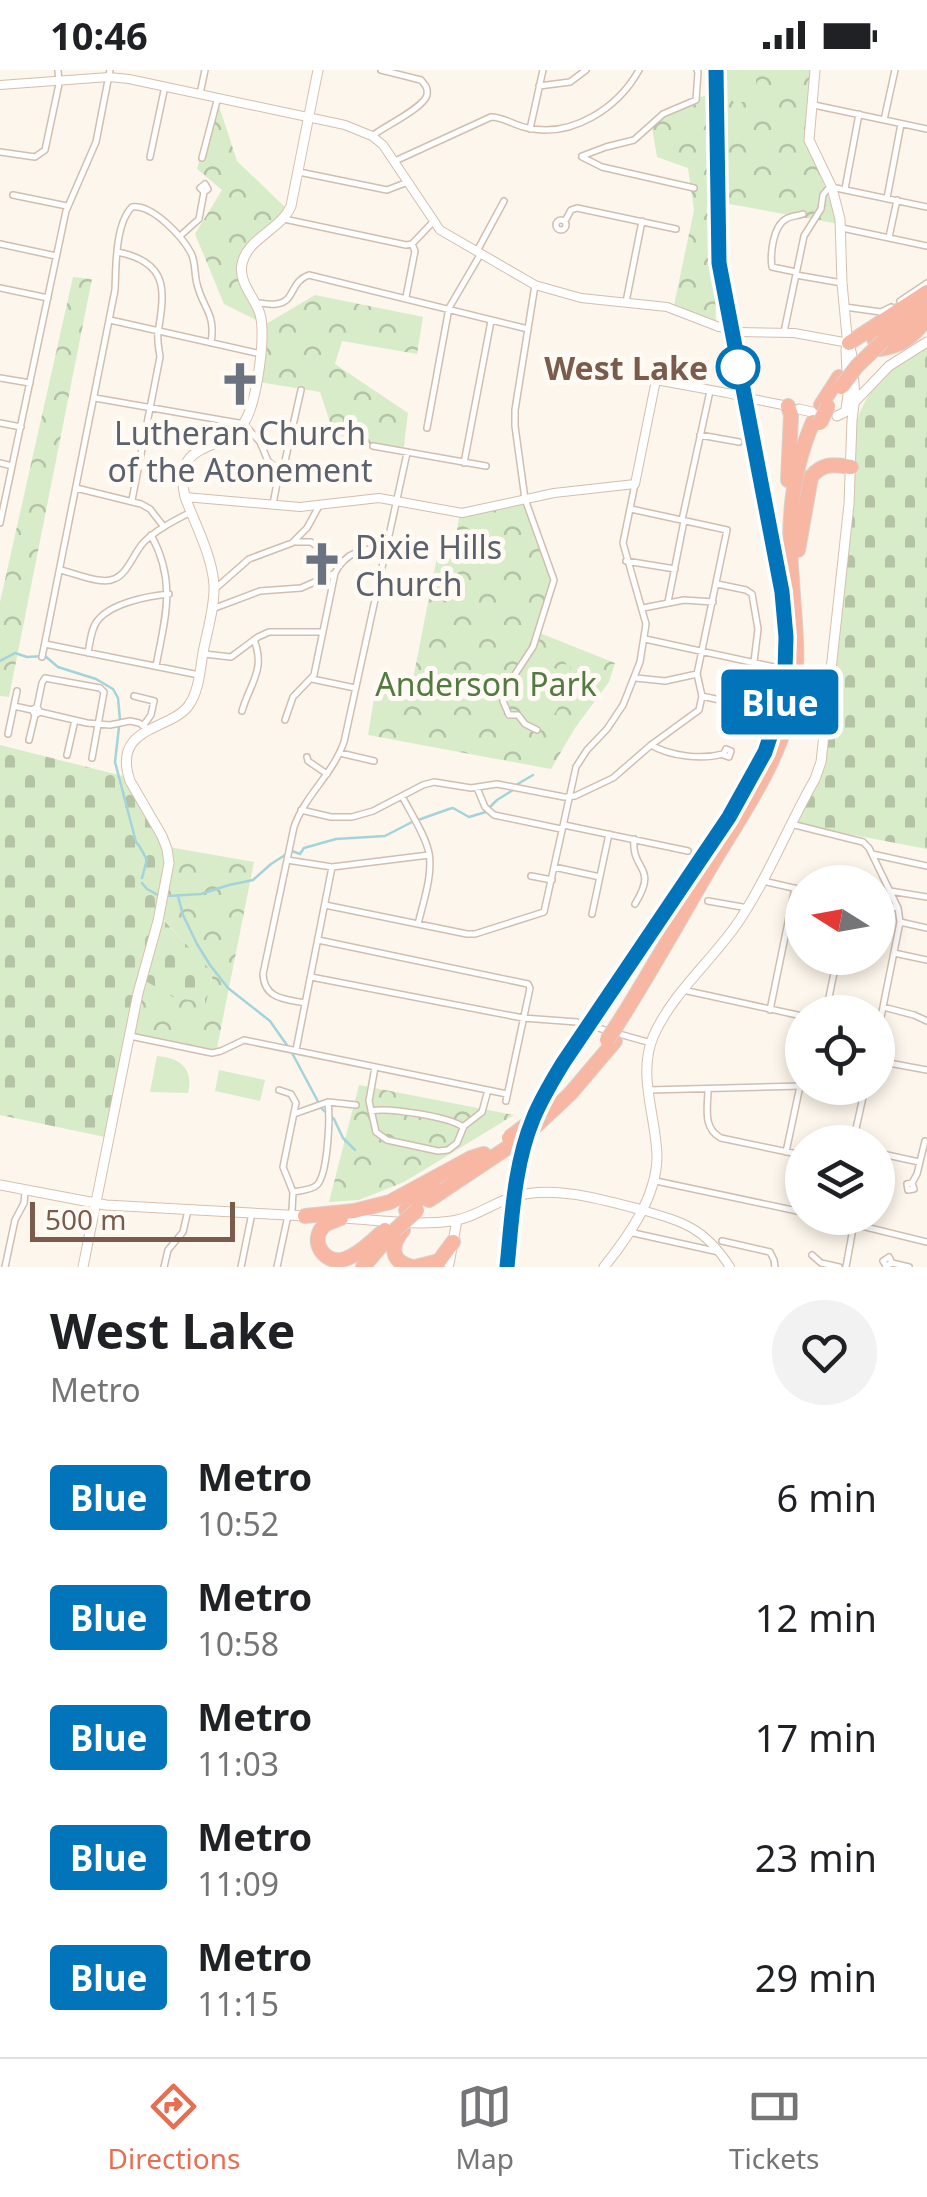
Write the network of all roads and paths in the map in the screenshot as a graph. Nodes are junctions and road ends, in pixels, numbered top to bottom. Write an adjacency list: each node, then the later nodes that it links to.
1 (58, 70): 12 (street)
2 (205, 70): 16 (street)
3 (318, 70): 20 (main road)
4 (381, 70): 25 (street)
5 (542, 70): 15 (street)
6 (586, 70): 15 (street)
7 (639, 70): 23 (street)
8 (696, 70): 32 (street)
9 (895, 70): 21 (street)
10 (814, 71): 18 (main road)
11 (110, 74): 12 (street); 14 (street); 40 (street)
12 (58, 81): 13 (street); 26 (street)
13 (0, 86)
14 (165, 86): 16 (street); 27 (street)
15 (539, 86): 23 (street)
16 (200, 94): 17 (street)
17 (218, 98): 20 (street); 28 (street)
18 (811, 104): 19 (street); 33 (main road)
19 (859, 114): 21 (street); 34 (street)
20 (309, 117): 25 (street); 30 (main road)
21 (884, 120): 22 (street)
22 (901, 124): 24 (street); 37 (street)
23 (530, 129): 29 (street)
24 (927, 129)
25 (372, 136): 29 (street)
26 (0, 152)
27 (150, 157)
28 (202, 158)
29 (394, 161): 31 (street)
30 (298, 172): 31 (street); 43 (main road)
31 (408, 182): 46 (street)
32 (694, 188)
33 (832, 188): 34 (street); 47 (main road); 57 (street)
34 (845, 190): 37 (street)
35 (204, 192): 49 (street)
36 (13, 195): 40 (street)
37 (887, 198): 38 (street)
38 (896, 200): 41 (street); 50 (street)
39 (504, 201): 55 (street)
40 (67, 206): 56 (street)
41 (927, 207)
42 (802, 214): 57 (street)
43 (284, 219): 52 (street); 66 (main road)
44 (565, 221): 45 (street)
45 (642, 221): 48 (street); 65 (street)
46 (433, 222): 52 (street); 55 (street)
47 (841, 228): 50 (street); 58 (main road)
48 (676, 229)
49 (179, 237): 54 (street); 78 (street)
50 (889, 238): 53 (street)
51 (0, 244): 56 (street)
52 (412, 244): 64 (street)
53 (927, 246)
54 (117, 252): 71 (street); 74 (street)
55 (478, 254): 60 (street); 69 (street)
56 (56, 256): 63 (street)
57 (796, 274): 58 (street); 75 (street)
58 (842, 283): 68 (main road)
59 (927, 283): 68 (street)
60 (535, 285): 65 (street); 73 (street)
61 (0, 288): 63 (street)
62 (927, 294): 76 (highway)
63 (48, 298): 84 (street)
64 (406, 298): 66 (street); 69 (street)
65 (626, 302): 75 (street, bridge)
66 (256, 303): 79 (main road)
67 (927, 305): 76 (highway)
68 (845, 307): 76 (main road)
69 (449, 308): 72 (street); 94 (street)
70 (927, 319): 76 (highway)
71 (110, 320): 74 (street); 87 (street)
72 (491, 321): 73 (street); 100 (street)
73 (528, 329): 108 (street)
74 (159, 330): 78 (street); 88 (street)
75 (784, 332): 76 (street)
76 (864, 342): 80 (main road); 82 (highway, bridge); 82 (main road); 90 (main road)
77 (927, 342): 80 (main road)
78 (211, 343): 79 (street)
79 (261, 354): 92 (main road)
80 (905, 354): 83 (main road)
81 (0, 378): 84 (street)
82 (845, 381): 83 (main road); 90 (highway); 90 (main road)
83 (872, 383): 90 (main road); 90 (main road)
84 (30, 384): 93 (street)
85 (301, 390): 104 (street)
86 (710, 390): 89 (street, bridge); 95 (street); 105 (street)
87 (94, 398): 88 (street); 106 (street)
88 (150, 408): 92 (street); 109 (street)
89 (793, 411): 90 (main road); 130 (highway)
90 (833, 414): 103 (main road); 123 (highway); 130 (highway)
91 (0, 422): 93 (street)
92 (244, 424): 104 (street); 107 (main road)
93 (20, 427): 101 (street)
94 (426, 428)
95 (700, 434): 96 (street); 116 (street)
96 (739, 442)
97 (373, 446): 98 (street)
98 (407, 453): 100 (street); 110 (street)
99 (0, 464): 101 (street)
100 (464, 464): 102 (street)
101 (12, 466): 113 (street)
102 (486, 466)
103 (850, 467): 123 (highway); 180 (main road)
104 (280, 471): 111 (street)
105 (636, 484): 108 (street); 114 (street)
106 (76, 488): 109 (street); 128 (street)
107 (185, 497): 111 (street); 115 (main road)
108 (525, 499): 110 (street); 165 (street)
109 (132, 500): 118 (street)
110 (396, 502): 112 (street); 124 (street)
111 (273, 504): 112 (street)
112 (319, 506): 119 (street)
113 (2, 508): 117 (street)
114 (631, 508): 116 (street); 125 (street)
115 (191, 512): 118 (street); 132 (main road)
116 (683, 520): 127 (street); 131 (street)
117 (0, 523)
118 (164, 526): 120 (street)
119 (307, 528): 121 (street); 122 (street)
120 (151, 536): 128 (street); 133 (street)
121 (311, 542): 122 (street); 126 (street)
122 (292, 544): 132 (street)
123 (798, 548): 198 (highway)
124 (386, 550): 126 (street); 153 (street)
125 (626, 561): 127 (street); 137 (street)
126 (340, 563): 129 (street)
127 (675, 569): 134 (street)
128 (60, 570): 141 (street)
129 (335, 573): 136 (street); 138 (street)
130 (791, 578): 223 (highway)
131 (717, 584): 135 (street); 146 (street)
132 (214, 589): 136 (main road)
133 (168, 594): 143 (street); 147 (street)
134 (668, 602): 135 (street); 137 (street)
135 (714, 602): 142 (street)
136 (212, 607): 144 (main road)
137 (642, 608): 139 (street)
138 (322, 632): 140 (street); 151 (street)
139 (645, 639): 142 (street); 152 (street)
140 (254, 640): 144 (street); 160 (street)
141 (45, 644): 143 (street); 145 (street)
142 (702, 650): 146 (street); 149 (street)
143 (88, 653): 147 (street)
144 (203, 654): 150 (main road)
145 (42, 656)
146 (754, 662): 148 (street)
147 (156, 666): 150 (street)
148 (774, 666)
149 (697, 674): 152 (street); 156 (street)
150 (199, 675): 164 (main road)
151 (312, 678): 153 (street); 162 (street)
152 (636, 678): 178 (street)
153 (356, 688): 169 (street)
154 (17, 691): 157 (street)
155 (134, 696): 164 (street)
156 (702, 696): 158 (street); 168 (street)
157 (14, 706): 159 (street); 166 (street)
158 (756, 708)
159 (36, 711): 161 (street); 163 (street); 167 (street)
160 (242, 712)
161 (75, 720): 163 (street); 171 (street)
162 (285, 720)
163 (98, 724): 164 (street); 173 (street)
164 (145, 727): 224 (main road)
165 (537, 730)
166 (8, 734)
167 (29, 740)
168 (651, 744): 170 (street); 178 (street)
169 (340, 753): 174 (street); 175 (street)
170 (723, 754)
171 (68, 755)
172 (307, 757): 175 (street)
173 (92, 758)
174 (374, 761)
175 (326, 774): 179 (street)
176 (476, 788): 177 (street); 178 (street); 181 (street)
177 (402, 796): 179 (street); 186 (street)
178 (569, 797): 181 (street)
179 (300, 810): 187 (street)
180 (791, 824): 185 (street); 195 (main road)
181 (562, 827): 182 (street); 189 (street)
182 (609, 834): 183 (street); 193 (street)
183 (634, 839): 184 (street); 201 (street)
184 (688, 850)
185 (872, 854): 188 (street); 190 (street)
186 (429, 855): 191 (street); 208 (street)
187 (286, 860): 191 (street); 217 (street)
188 (877, 865)
189 (554, 866): 193 (street); 194 (street)
190 (927, 866)
191 (332, 867): 202 (street)
192 (531, 876): 194 (street)
193 (600, 877): 206 (street)
194 (552, 880): 208 (street)
195 (764, 881): 196 (street); 203 (main road)
196 (785, 886)
197 (895, 892): 199 (street)
198 (706, 897): 203 (street); 223 (highway)
199 (927, 898)
200 (895, 902): 205 (street)
201 (635, 904)
202 (325, 905): 208 (street); 210 (street)
203 (748, 908): 216 (main road)
204 (895, 908): 205 (street)
205 (898, 908): 207 (street)
206 (592, 914)
207 (900, 922): 209 (street); 212 (street)
208 (418, 924)
209 (927, 928)
210 (318, 940): 215 (street); 221 (street)
211 (785, 947): 218 (street)
212 (895, 948)
213 (895, 953): 214 (street)
214 (927, 960)
215 (310, 978): 217 (street); 221 (street)
216 (684, 990): 218 (street); 225 (main road)
217 (305, 1003): 226 (street)
218 (770, 1010): 220 (street)
219 (895, 1010): 222 (street)
220 (785, 1013)
221 (523, 1018): 225 (street); 233 (street)
222 (927, 1021)
223 (621, 1026): 241 (highway, bridge)
224 (129, 1036): 226 (street); 252 (main road)
225 (651, 1043): 234 (main road)
226 (296, 1050): 228 (street)
227 (895, 1064): 229 (street)
228 (375, 1067): 233 (street); 237 (street)
229 (927, 1070)
230 (785, 1086): 231 (street)
231 (708, 1088): 234 (street); 242 (street)
232 (279, 1090): 238 (street)
233 (488, 1090): 239 (street)
234 (649, 1090): 246 (main road)
235 (328, 1102): 236 (street); 238 (street); 250 (street)
236 (356, 1106)
237 (370, 1111): 239 (street); 239 (street)
238 (294, 1114): 250 (street)
239 (464, 1127)
240 (924, 1141): 245 (street)
241 (509, 1142): 243 (highway); 255 (highway)
242 (785, 1152)
243 (484, 1154): 255 (highway); 258 (highway)
244 (895, 1157): 245 (street)
245 (920, 1162): 247 (street)
246 (653, 1181): 253 (street); 256 (main road)
247 (912, 1183)
248 (0, 1184): 249 (main road)
249 (25, 1189): 252 (main road); 273 (street)
250 (292, 1192): 258 (street)
251 (624, 1205): 256 (main road); 260 (main road); 263 (main road)
252 (95, 1206): 254 (main road); 274 (main road)
253 (785, 1208)
254 (188, 1210): 257 (main road); 275 (street)
255 (411, 1210): 262 (highway, bridge)
256 (642, 1210): 263 (main road); 269 (street)
257 (252, 1214): 258 (main road); 276 (street)
258 (308, 1217): 259 (main road); 277 (street); 278 (highway)
259 (341, 1218): 261 (main road); 262 (highway)
260 (457, 1220): 261 (main road); 266 (main road)
261 (440, 1222): 266 (main road)
262 (394, 1230): 279 (highway); 280 (highway); 281 (highway)
263 (630, 1231): 269 (street); 282 (main road)
264 (895, 1234): 268 (street)
265 (851, 1235): 285 (street)
266 (454, 1240): 272 (highway)
267 (722, 1241): 284 (street)
268 (927, 1242)
269 (720, 1252): 283 (street)
270 (812, 1255): 285 (street)
271 (892, 1263): 286 (street)
272 (444, 1264): 281 (highway)
273 (5, 1267)
274 (83, 1267)
275 (164, 1267)
276 (241, 1267)
277 (277, 1267)
278 (318, 1267)
279 (355, 1267)
280 (363, 1267)
281 (414, 1267)
282 (604, 1267)
283 (730, 1267)
284 (775, 1267)
285 (842, 1267)
286 (909, 1267)

